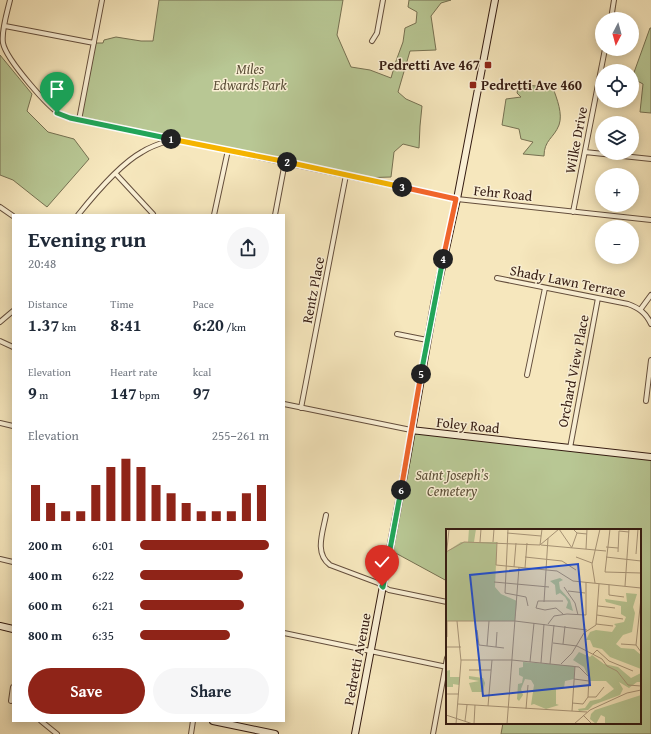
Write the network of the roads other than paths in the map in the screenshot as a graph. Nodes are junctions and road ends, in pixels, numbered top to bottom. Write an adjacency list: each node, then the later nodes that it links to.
1 (10, 0): 7 (street, Fehr Road)
2 (102, 0): 9 (street)
3 (383, 0): 8 (street)
4 (495, 0): 19 (street, Pedretti Avenue)
5 (614, 0): 6 (street)
6 (612, 12)
7 (5, 26): 9 (street); 11 (street, Fehr Road)
8 (372, 41)
9 (94, 43): 11 (street)
10 (604, 56): 14 (street, Wilke Drive)
11 (79, 120): 12 (street, Fehr Road)
12 (172, 140): 13 (street, Fehr Road); 17 (street)
13 (228, 150): 16 (street, Fehr Road); 24 (street)
14 (585, 152): 15 (street); 21 (street, Wilke Drive)
15 (651, 159)
16 (285, 162): 18 (street, Fehr Road); 25 (street)
17 (116, 174): 22 (street); 23 (street)
18 (346, 176): 19 (street, Fehr Road); 44 (street, Rentz Place)
19 (456, 199): 21 (street, Fehr Road); 37 (street, Pedretti Avenue)
20 (0, 207): 26 (street)
21 (573, 212): 27 (street, Fehr Road)
22 (79, 214)
23 (153, 214)
24 (214, 214)
25 (274, 214)
26 (12, 215)
27 (651, 220)
28 (497, 278): 29 (street, Shady Lawn Terrace)
29 (545, 288): 31 (street, Shady Lawn Terrace); 41 (street)
30 (651, 295): 32 (street)
31 (598, 298): 32 (street, Shady Lawn Terrace); 48 (street, Orchard View Place)
32 (640, 310): 35 (street, Shady Lawn Terrace)
33 (12, 312): 34 (street)
34 (0, 322)
35 (651, 324)
36 (397, 334): 37 (street)
37 (427, 340): 47 (street, Pedretti Avenue)
38 (0, 341): 39 (street)
39 (12, 347)
40 (651, 360): 42 (street)
41 (527, 376)
42 (646, 401)
43 (285, 404): 44 (street, Foley Road)
44 (301, 408): 47 (street, Foley Road)
45 (0, 423): 46 (street)
46 (12, 426)
47 (412, 430): 48 (street, Foley Road); 53 (street, Pedretti Avenue)
48 (570, 448): 49 (street, Foley Road)
49 (651, 457)
50 (326, 515): 53 (street)
51 (0, 560): 52 (street)
52 (12, 562)
53 (383, 587): 54 (street); 58 (street, Pedretti Avenue)
54 (446, 602)
55 (0, 626): 56 (street)
56 (12, 629)
57 (285, 632): 58 (street)
58 (371, 651): 59 (street); 66 (street, Pedretti Avenue)
59 (446, 666): 67 (street)
60 (42, 722): 63 (street)
61 (194, 722): 64 (street)
62 (218, 722): 65 (street)
63 (57, 734)
64 (191, 734)
65 (275, 734)
66 (355, 734)
67 (432, 734)

